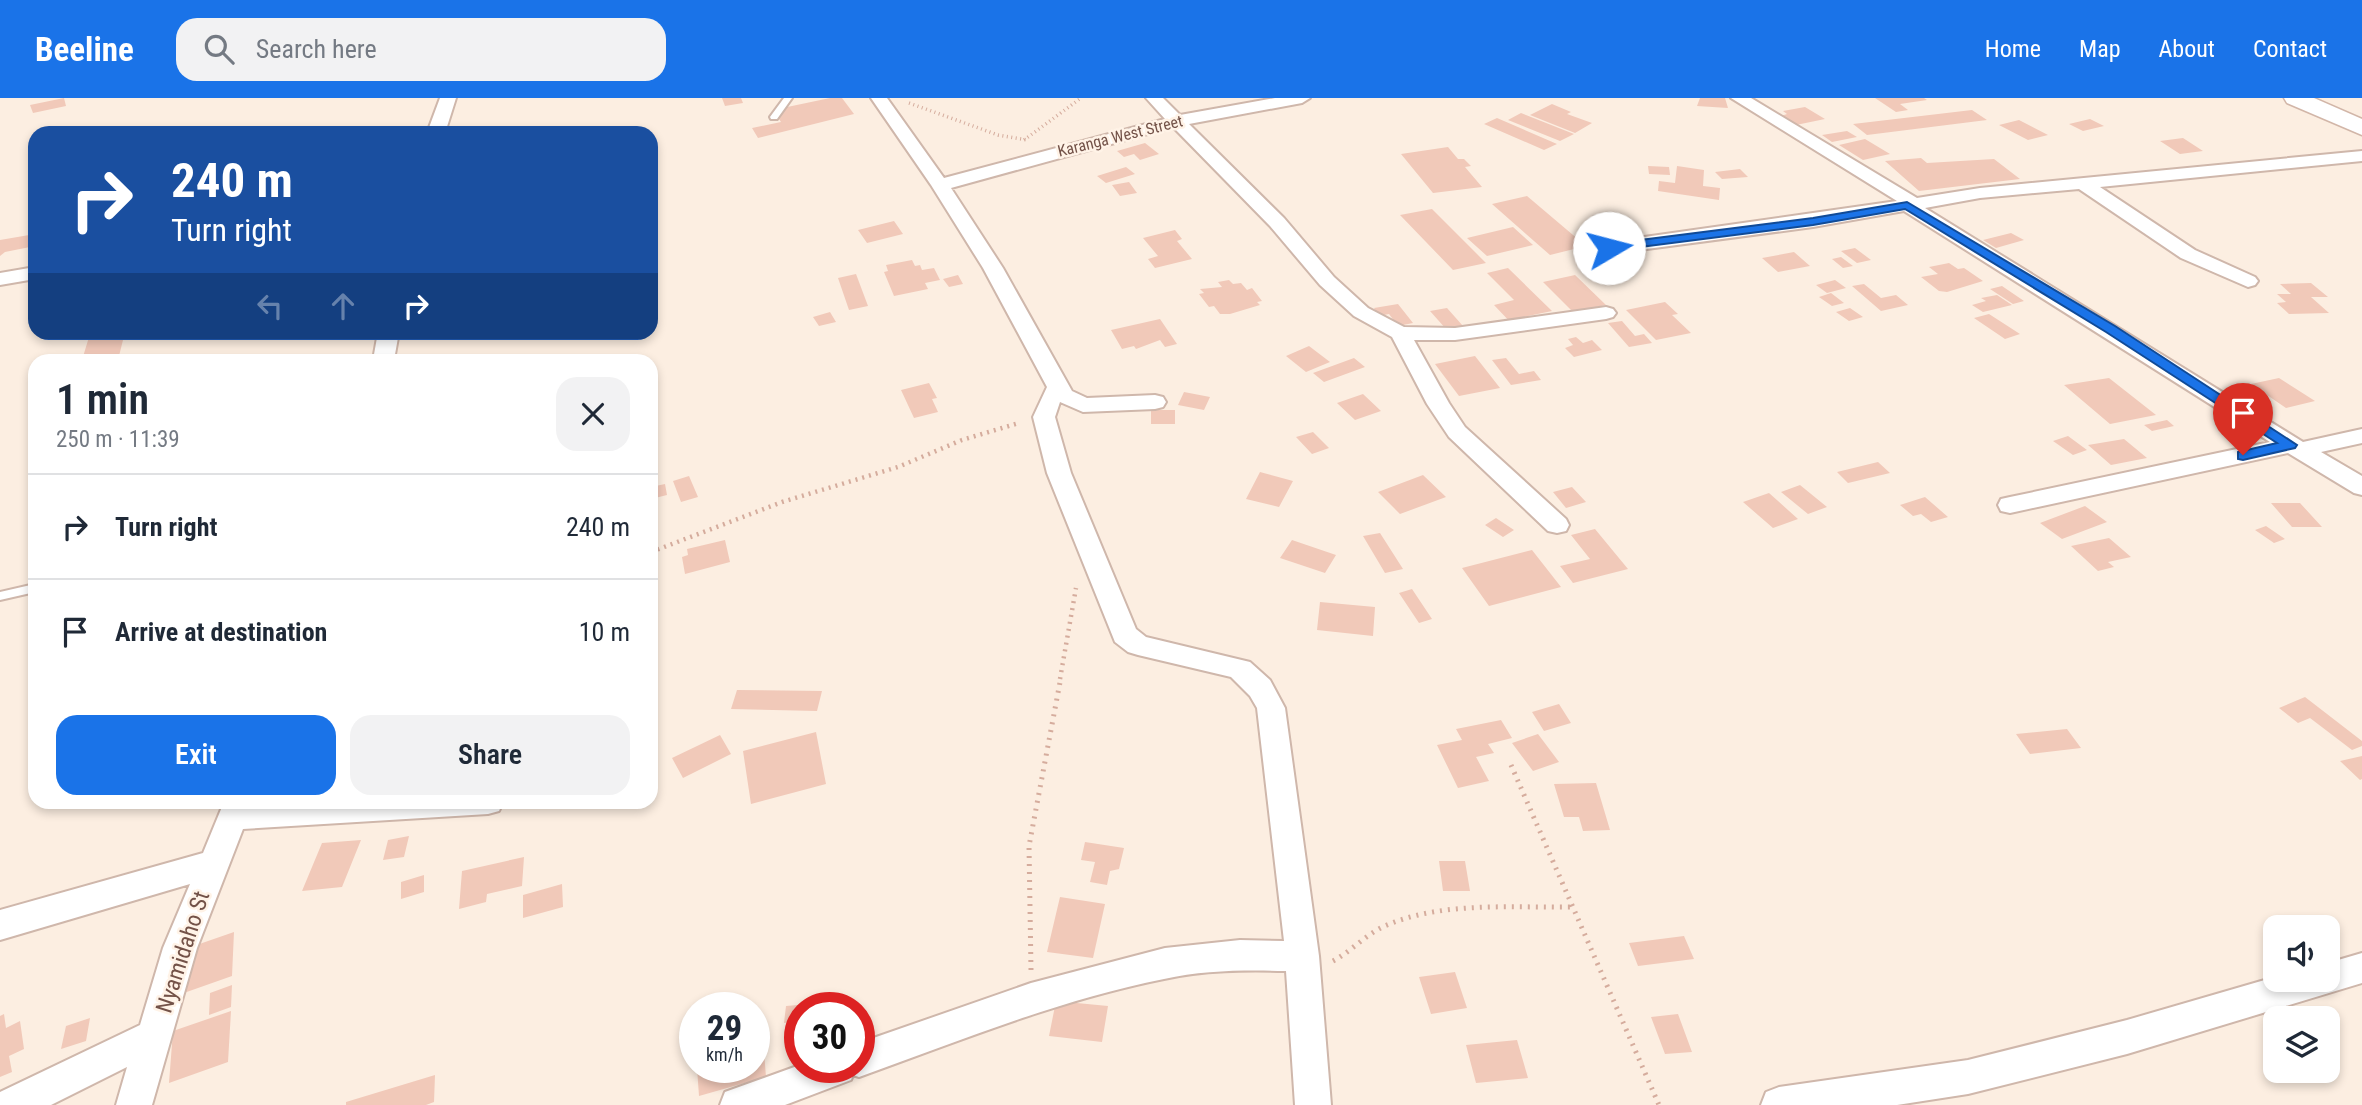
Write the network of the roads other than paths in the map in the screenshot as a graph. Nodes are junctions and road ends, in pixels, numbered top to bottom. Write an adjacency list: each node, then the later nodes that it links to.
1 (448, 98): 10 (street)
2 (788, 98): 8 (lane)
3 (879, 98): 13 (street)
4 (1154, 98): 9 (street)
5 (1303, 98): 9 (street, Karanga West Street)
6 (1739, 98): 15 (street)
7 (2294, 98): 11 (street)
8 (774, 117)
9 (1175, 121): 13 (street, Karanga West Street); 21 (street)
10 (438, 126)
11 (2362, 131)
12 (2362, 156): 14 (street)
13 (940, 185): 22 (street)
14 (2085, 185): 15 (street); 19 (street)
15 (1911, 204): 16 (street); 25 (street)
16 (1609, 248)
17 (28, 274): 18 (street)
18 (0, 279)
19 (2248, 281)
20 (1606, 313): 21 (street)
21 (1400, 333): 28 (street)
22 (1058, 387): 23 (street); 34 (street)
23 (1155, 402)
24 (2362, 436): 25 (street)
25 (2294, 447): 26 (street); 27 (street)
26 (2362, 487)
27 (2010, 505)
28 (1557, 525)
29 (28, 590): 30 (lane)
30 (0, 596)
31 (236, 809): 32 (street, Nyamidaho St)
32 (214, 863): 33 (street); 38 (street, Nyamidaho St)
33 (0, 925)
34 (1303, 965): 39 (street); 44 (street)
35 (2362, 968): 36 (street)
36 (2340, 974)
37 (2279, 992): 45 (street)
38 (156, 1035): 41 (street); 42 (street, Nyamidaho St)
39 (875, 1054)
40 (797, 1083): 43 (street)
41 (13, 1105)
42 (134, 1105)
43 (738, 1105)
44 (1312, 1105)
45 (1779, 1105)

